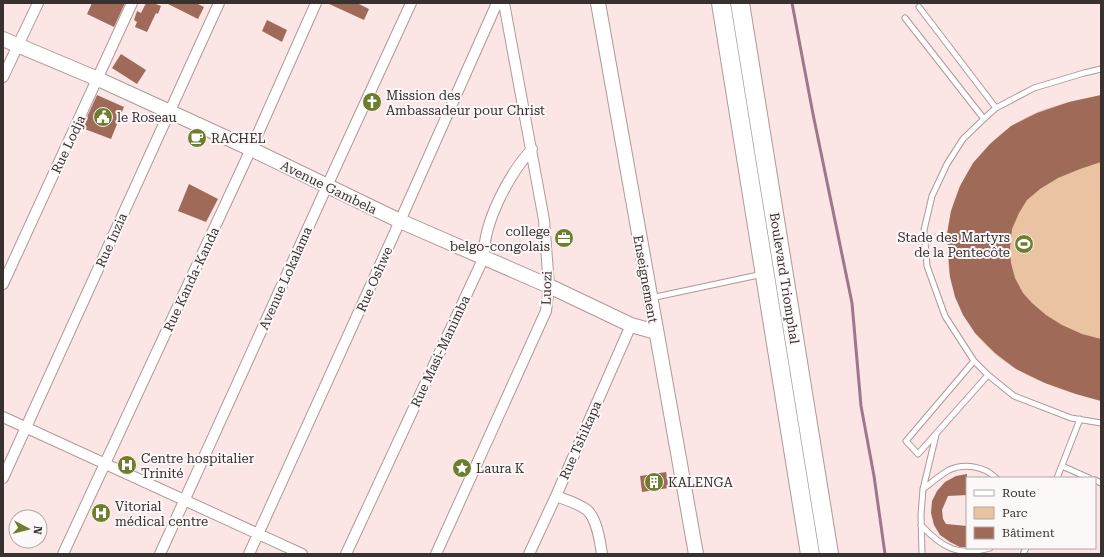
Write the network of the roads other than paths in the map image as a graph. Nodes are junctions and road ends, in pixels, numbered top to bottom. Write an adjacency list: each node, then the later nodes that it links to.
1 (38, 3): 14 (street)
2 (132, 3): 17 (street, Rue Lodja)
3 (219, 3): 19 (street, Rue Inzia)
4 (316, 3): 21 (street, Rue Kanda-Kanda)
5 (411, 3): 23 (street, Avenue Lokalama)
6 (497, 3): 24 (street, Rue Oshwe)
7 (504, 3): 22 (street, Luozi)
8 (598, 3): 29 (street, Enseignement)
9 (721, 3): 26 (highway, Boulevard Triomphal)
10 (740, 3): 26 (highway, Boulevard Triomphal)
11 (919, 7): 18 (lane)
12 (905, 18): 20 (lane)
13 (3, 39): 14 (street, Avenue Gambela)
14 (18, 45): 16 (street); 17 (street, Avenue Gambela)
15 (1101, 69): 18 (lane)
16 (3, 77)
17 (98, 79): 19 (street, Avenue Gambela); 27 (street, Rue Lodja)
18 (996, 108): 20 (lane)
19 (168, 112): 21 (street, Avenue Gambela); 37 (street, Rue Inzia)
20 (984, 119): 32 (lane)
21 (250, 149): 23 (street, Avenue Gambela); 39 (street, Rue Kanda-Kanda)
22 (532, 149): 25 (street, Rue Masi-Manimba); 28 (street, Luozi)
23 (327, 186): 24 (street, Avenue Gambela); 47 (street, Avenue Lokalama)
24 (400, 221): 25 (street, Avenue Gambela); 49 (street, Rue Oshwe)
25 (484, 257): 28 (street, Avenue Gambela); 55 (street, Rue Masi-Manimba)
26 (774, 272): 29 (lane); 60 (highway, Boulevard Triomphal); 61 (highway, Boulevard Triomphal)
27 (3, 284)
28 (549, 286): 30 (street, Avenue Gambela); 56 (street, Luozi)
29 (650, 298): 31 (street, Enseignement)
30 (631, 325): 31 (street, Avenue Gambela); 46 (street, Rue Tshikapa)
31 (656, 332): 59 (street, Enseignement)
32 (974, 361): 33 (lane); 38 (lane)
33 (988, 375): 35 (lane); 38 (lane)
34 (3, 417): 37 (street)
35 (1080, 419): 36 (lane); 40 (lane)
36 (1101, 423)
37 (26, 428): 39 (street); 44 (street, Rue Inzia)
38 (937, 433): 45 (lane)
39 (106, 463): 47 (street); 51 (street, Rue Kanda-Kanda)
40 (1062, 466): 42 (lane); 43 (lane)
41 (995, 477): 45 (lane)
42 (1057, 477)
43 (1088, 477)
44 (3, 478)
45 (923, 489): 48 (lane)
46 (556, 496): 57 (street, Rue Tshikapa); 58 (street)
47 (184, 501): 49 (street); 52 (street, Avenue Lokalama)
48 (922, 526): 50 (lane); 62 (lane)
49 (258, 534): 53 (street, Rue Oshwe); 54 (street)
50 (988, 549)
51 (63, 554)
52 (160, 554)
53 (249, 554)
54 (302, 554)
55 (346, 554)
56 (436, 554)
57 (528, 554)
58 (602, 554)
59 (696, 554)
60 (810, 554)
61 (829, 554)
62 (922, 554)

